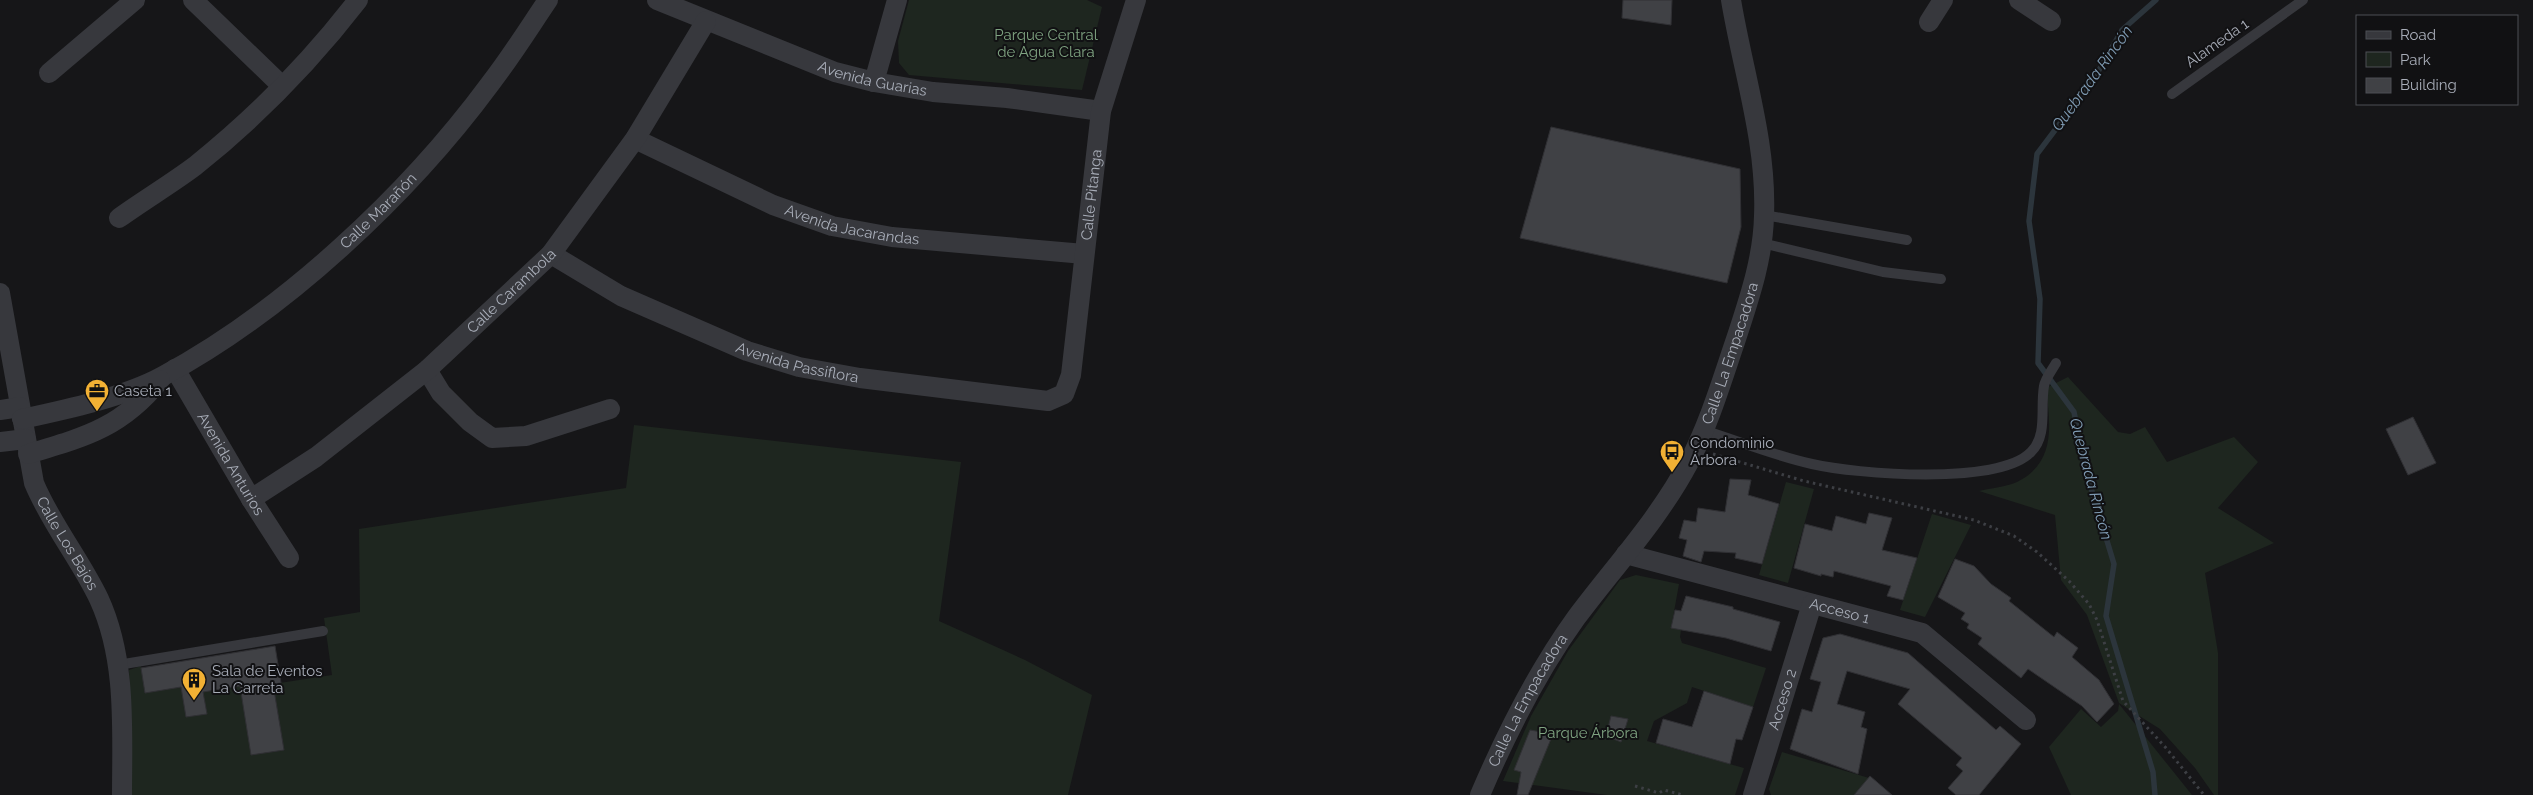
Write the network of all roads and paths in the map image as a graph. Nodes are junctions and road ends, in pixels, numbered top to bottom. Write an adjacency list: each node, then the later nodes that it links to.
1 (136, 0): 15 (street)
2 (192, 0): 17 (street)
3 (358, 0): 17 (street)
4 (548, 0): 31 (street, Calle Marañón)
5 (656, 0): 12 (street, Avenida Guarias)
6 (897, 0): 16 (street)
7 (1136, 0): 19 (street, Calle Pitanga)
8 (1731, 0): 21 (street, Calle La Empacadora)
9 (1943, 0): 14 (street)
10 (2019, 0): 13 (street)
11 (2303, 0): 18 (lane, Alameda 1)
12 (706, 21): 16 (street, Avenida Guarias); 20 (street, Calle Carambola)
13 (2051, 21)
14 (1929, 22)
15 (49, 73)
16 (874, 82): 19 (street, Avenida Guarias)
17 (282, 86): 22 (street)
18 (2172, 94)
19 (1101, 111): 26 (street, Calle Pitanga)
20 (635, 139): 25 (street, Calle Carambola); 26 (street, Avenida Jacarandas)
21 (1764, 215): 23 (lane); 24 (street, Calle La Empacadora)
22 (119, 218)
23 (1907, 240)
24 (1762, 243): 27 (lane); 36 (street, Calle La Empacadora)
25 (551, 254): 30 (street, Calle Carambola); 32 (street, Avenida Passiflora)
26 (1084, 254): 32 (street, Calle Pitanga)
27 (1941, 279)
28 (0, 293): 35 (street, Calle Los Bajos)
29 (2056, 362): 36 (lane)
30 (427, 370): 33 (street); 40 (street, Calle Carambola)
31 (169, 372): 35 (street, Calle Marañón); 38 (street, Calle Marañón); 40 (street, Avenida Anturios)
32 (1064, 394)
33 (610, 409)
34 (0, 410): 35 (street, Calle Marañón)
35 (21, 413): 38 (street, Calle Los Bajos)
36 (1703, 430): 39 (street, Calle La Empacadora)
37 (0, 442): 38 (street, Calle Marañón)
38 (27, 447): 45 (street, Calle Los Bajos)
39 (1695, 449): 41 (street, Calle La Empacadora); 52 (path)
40 (250, 499): 42 (street, Avenida Anturios)
41 (1626, 554): 43 (street, Acceso 1); 49 (street, Calle La Empacadora)
42 (289, 558)
43 (1812, 604): 46 (street, Acceso 1); 51 (street, Acceso 2)
44 (323, 631): 45 (lane)
45 (118, 665): 48 (street, Calle Los Bajos)
46 (2026, 720)
47 (1635, 786): 50 (path)
48 (122, 795)
49 (1480, 795)
50 (1683, 795)
51 (1753, 795)
52 (2204, 795)

